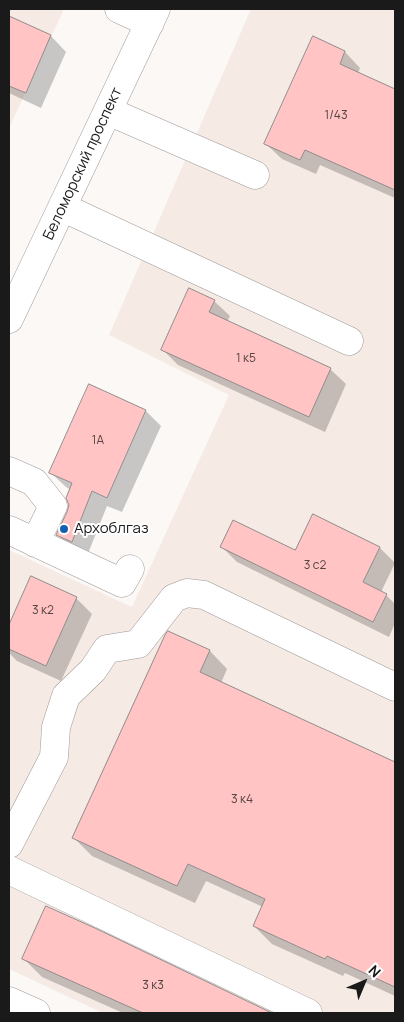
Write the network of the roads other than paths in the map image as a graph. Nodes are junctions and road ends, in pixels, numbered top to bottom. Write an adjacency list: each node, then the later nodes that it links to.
1 (119, 9): 2 (street)
2 (153, 16): 3 (street, Беломорский проспект)
3 (108, 111): 4 (street); 5 (street, Беломорский проспект)
4 (255, 175)
5 (62, 207): 6 (street, Беломорский проспект); 7 (street)
6 (9, 319)
7 (350, 340)
8 (9, 471): 10 (street)
9 (9, 530): 10 (street)
10 (35, 543): 11 (street)
11 (130, 569)
12 (395, 687): 13 (street)
13 (9, 844)
14 (9, 870): 17 (street)
15 (9, 1001): 16 (street)
16 (36, 1013)
17 (308, 1013)

